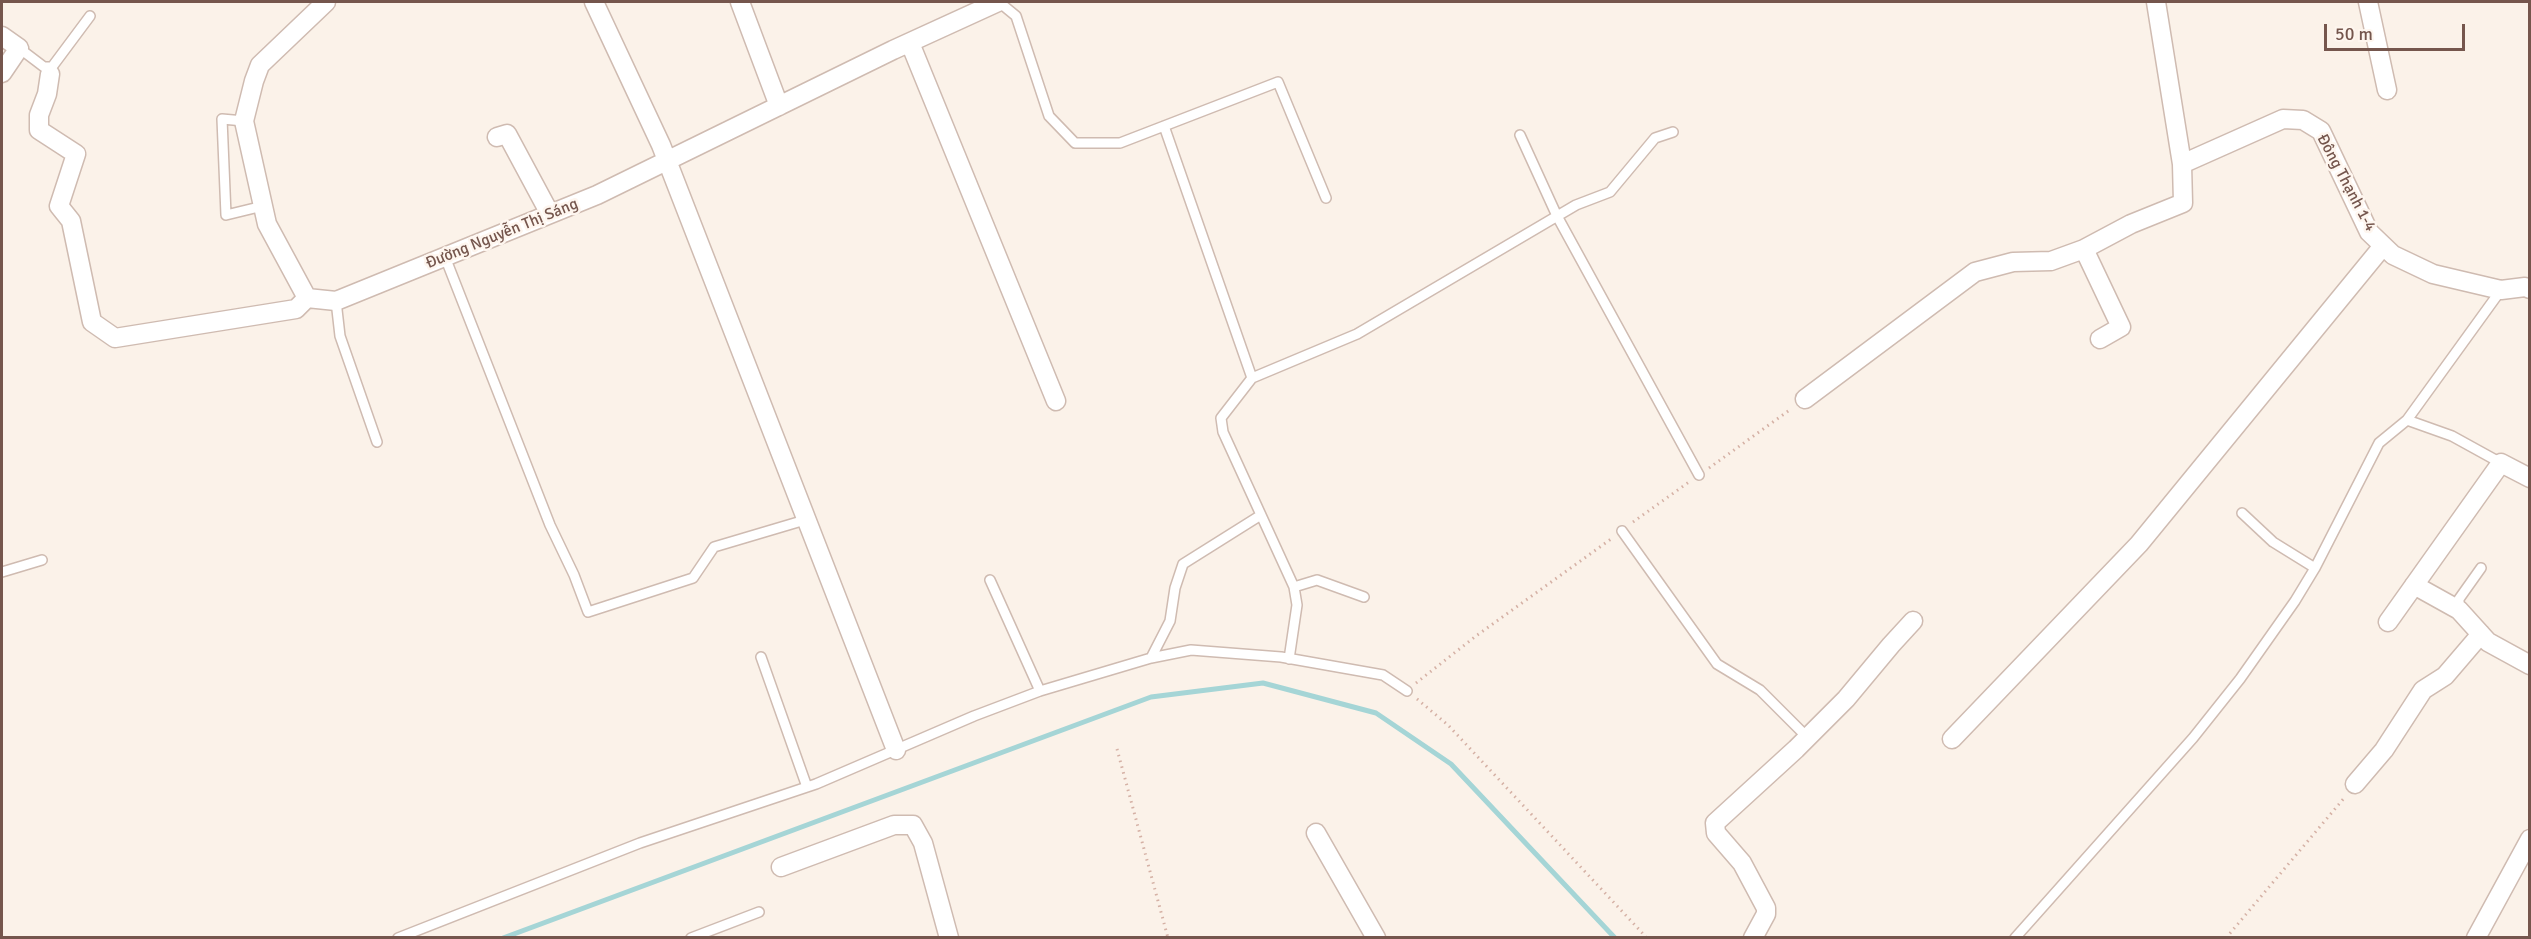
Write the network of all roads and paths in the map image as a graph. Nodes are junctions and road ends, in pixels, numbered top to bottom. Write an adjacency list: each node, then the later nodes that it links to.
1 (326, 2): 15 (street)
2 (594, 2): 20 (street)
3 (740, 2): 14 (street)
4 (999, 2): 9 (street, Đường Nguyễn Thị Sáng); 16 (lane)
5 (2156, 2): 21 (street)
6 (2368, 2): 13 (street)
7 (90, 16): 10 (lane)
8 (2, 36): 10 (street)
9 (910, 43): 14 (street, Đường Nguyễn Thị Sáng); 36 (street)
10 (19, 48): 11 (street)
11 (2, 73)
12 (50, 74): 31 (street)
13 (2387, 90)
14 (779, 106): 20 (street, Đường Nguyễn Thị Sáng)
15 (244, 121): 23 (street); 23 (lane)
16 (1164, 126): 22 (lane); 34 (lane)
17 (1672, 132): 25 (lane)
18 (1520, 135): 25 (lane)
19 (497, 137): 24 (street)
20 (667, 161): 24 (street, Đường Nguyễn Thị Sáng); 44 (street)
21 (2182, 164): 26 (street, Đông Thạnh 1-4); 27 (street)
22 (1326, 198)
23 (263, 206): 31 (street)
24 (550, 214): 28 (street, Đường Nguyễn Thị Sáng)
25 (1557, 216): 34 (lane); 40 (lane)
26 (2384, 246): 30 (street, Đông Thạnh 1-4); 65 (street)
27 (2084, 249): 33 (street); 35 (street)
28 (445, 257): 32 (street, Đường Nguyễn Thị Sáng); 44 (lane)
29 (2529, 289): 30 (street, Đông Thạnh 1-4)
30 (2501, 290): 37 (lane)
31 (307, 298): 32 (street)
32 (336, 302): 38 (lane)
33 (2100, 339)
34 (1252, 378): 43 (lane)
35 (1805, 399): 40 (path)
36 (1056, 401)
37 (2407, 420): 39 (lane); 47 (lane)
38 (377, 442)
39 (2501, 463): 41 (street); 51 (street)
40 (1698, 475): 45 (path)
41 (2529, 478)
42 (2242, 513): 47 (lane)
43 (1261, 515): 52 (lane); 59 (lane)
44 (805, 520): 67 (street)
45 (1622, 531): 63 (path); 64 (lane)
46 (42, 560): 49 (lane)
47 (2315, 568): 81 (lane)
48 (2481, 568): 54 (lane)
49 (2, 572)
50 (990, 580): 62 (lane)
51 (2414, 585): 54 (street); 56 (street)
52 (1294, 587): 53 (lane); 60 (lane)
53 (1364, 597)
54 (2459, 610): 57 (street)
55 (1913, 621): 64 (street)
56 (2388, 622)
57 (2481, 634): 61 (street); 68 (street)
58 (761, 657): 69 (lane)
59 (1151, 658): 60 (lane); 62 (lane)
60 (1289, 659): 63 (lane)
61 (2529, 665)
62 (1040, 691): 67 (lane)
63 (1407, 691): 79 (path)
64 (1807, 737): 80 (street)
65 (1952, 739)
66 (1117, 749): 77 (path)
67 (896, 750): 69 (lane)
68 (2355, 784): 82 (path)
69 (807, 787): 74 (lane)
70 (1316, 832): 78 (street)
71 (2529, 839): 83 (street)
72 (781, 867): 76 (street)
73 (759, 912): 75 (lane)
74 (398, 938)
75 (691, 938)
76 (949, 938)
77 (1168, 938)
78 (1376, 938)
79 (1647, 938)
80 (1754, 938)
81 (2015, 938)
82 (2226, 938)
83 (2476, 938)

